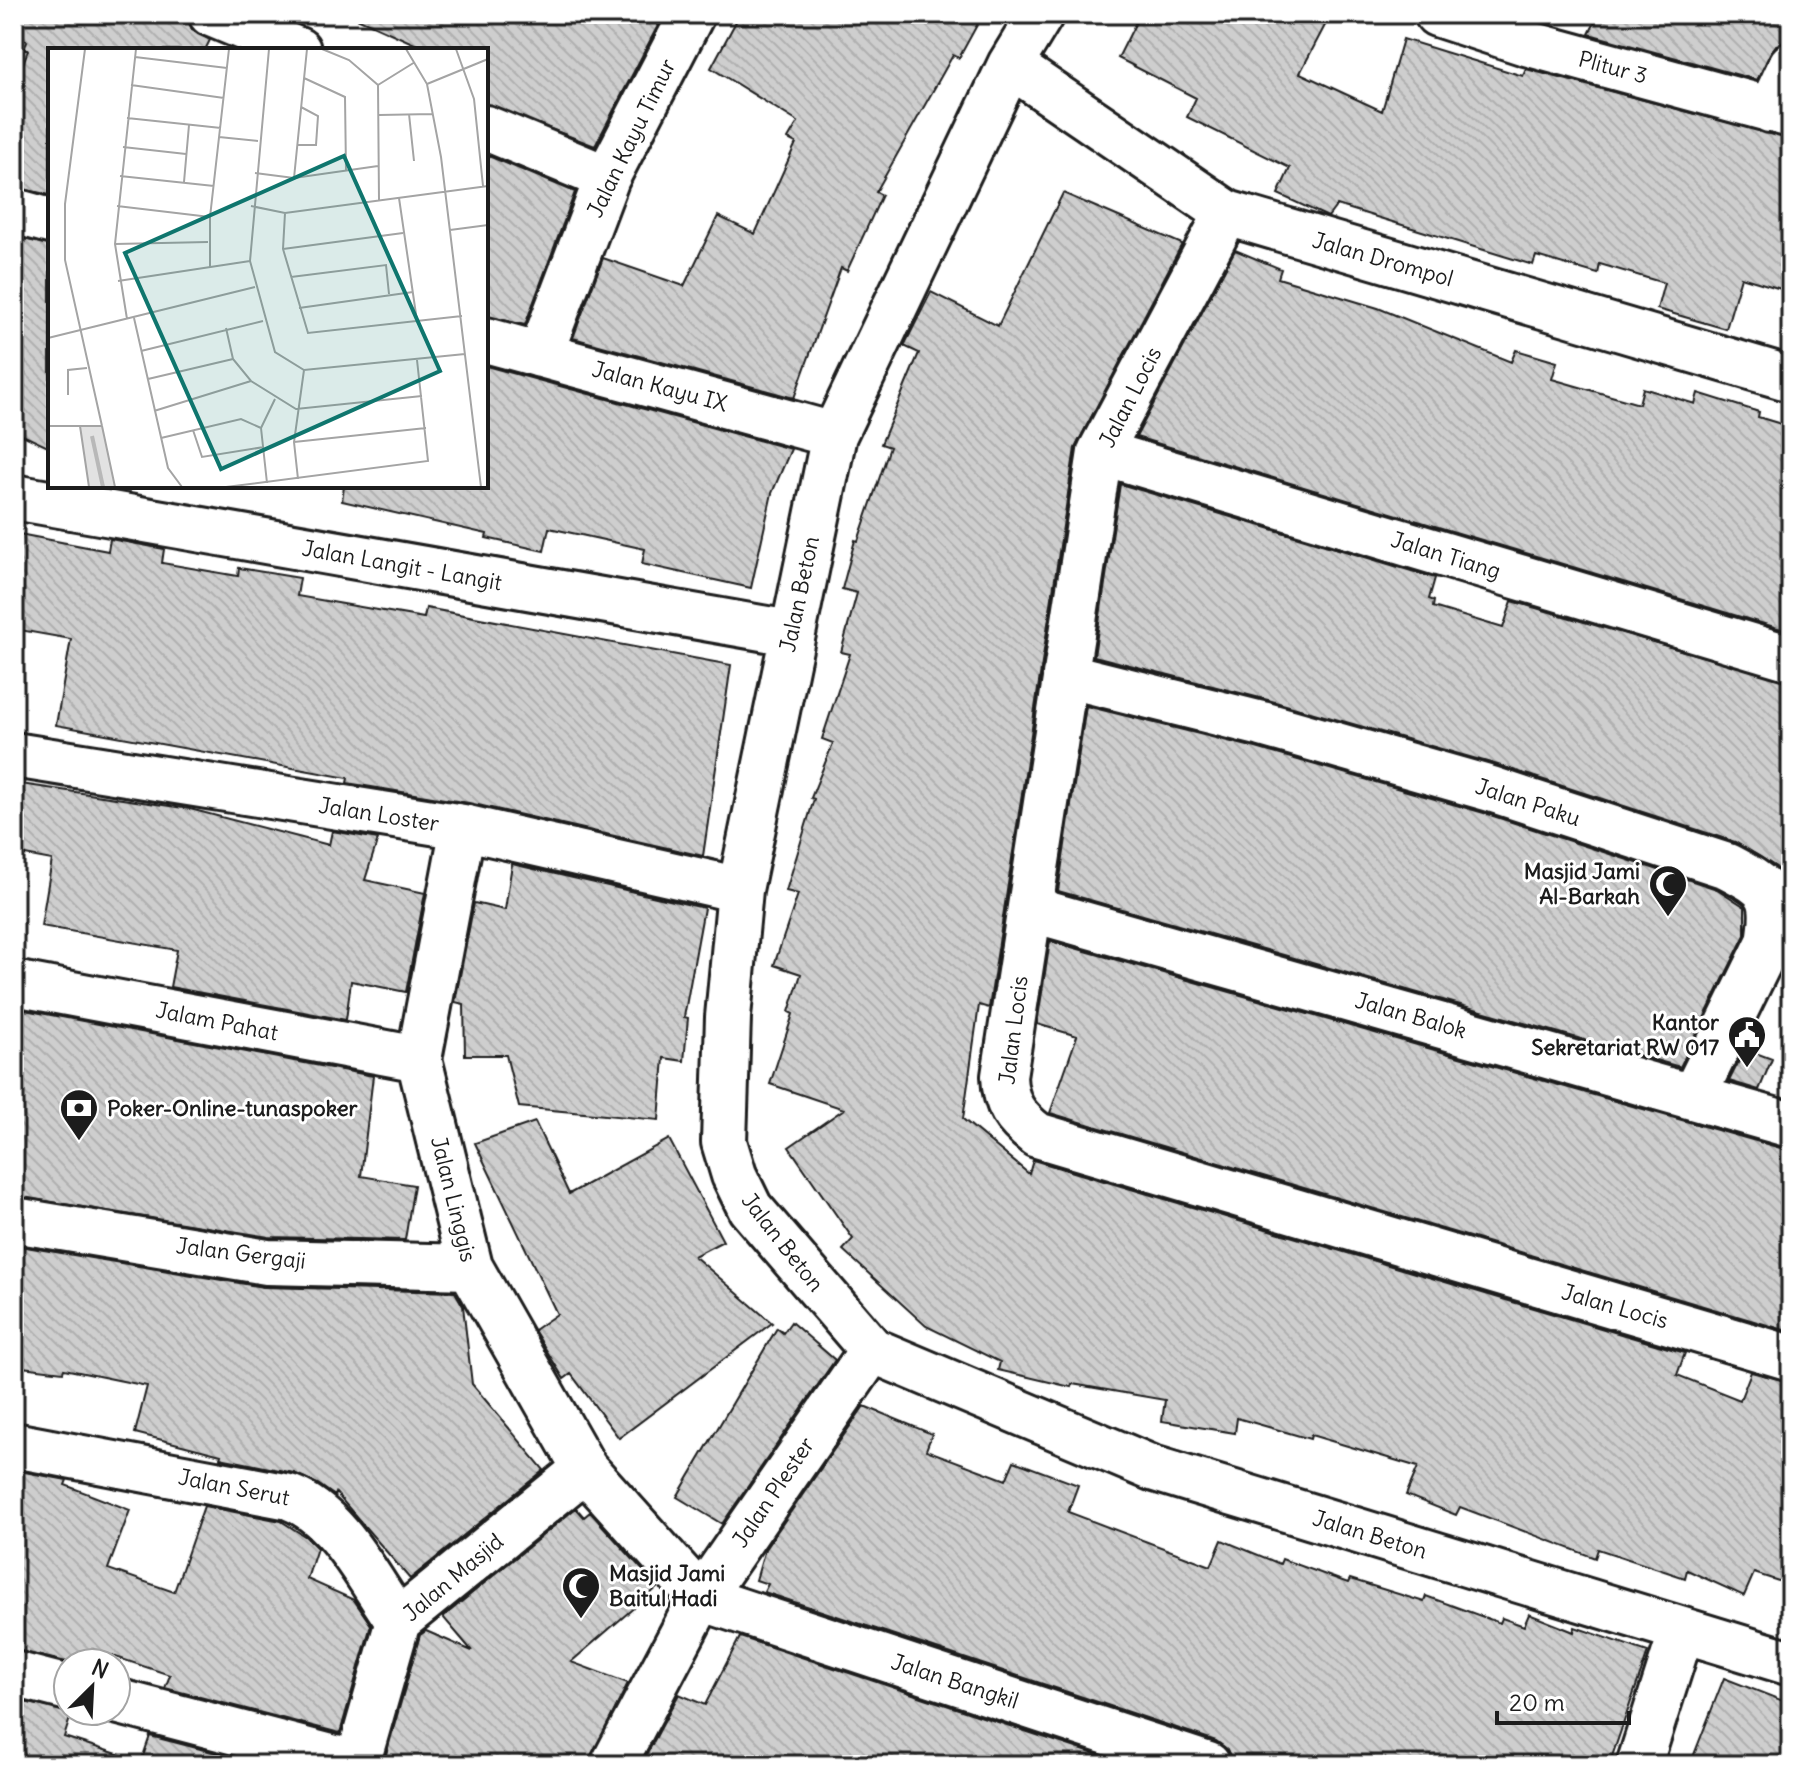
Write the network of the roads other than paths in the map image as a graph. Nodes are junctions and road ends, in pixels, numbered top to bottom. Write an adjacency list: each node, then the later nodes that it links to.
1 (211, 14): 5 (street)
2 (692, 14): 10 (street, Jalan Kayu Timur)
3 (1041, 14): 6 (street, Jalan Beton)
4 (1437, 14): 8 (street, Plitur 3)
5 (293, 48)
6 (1010, 65): 12 (street, Jalan Drompol); 17 (street, Jalan Beton)
7 (1791, 65): 8 (street)
8 (1781, 112)
9 (488, 129): 10 (street)
10 (607, 178): 15 (street, Jalan Kayu Timur)
11 (14, 211): 13 (street)
12 (1227, 213): 16 (street, Jalan Drompol); 18 (street, Jalan Locis)
13 (48, 220)
14 (488, 341): 15 (street, Jalan Kayu IX)
15 (540, 355): 17 (street, Jalan Kayu IX)
16 (1791, 379)
17 (834, 435): 20 (street, Jalan Beton)
18 (1100, 452): 21 (street, Jalan Tiang); 22 (street, Jalan Locis)
19 (14, 497): 20 (street, Jalan Langit - Langit)
20 (790, 633): 25 (street, Jalan Beton)
21 (1791, 658)
22 (1065, 675): 26 (street, Jalan Locis); 29 (street, Jalan Paku)
23 (14, 755): 24 (street, Jalan Loster)
24 (463, 827): 25 (street, Jalan Loster); 28 (street, Jalan Linggis)
25 (740, 890): 33 (street, Jalan Beton)
26 (1030, 909): 29 (street, Jalan Balok); 34 (street, Jalan Locis)
27 (14, 983): 28 (street, Jalam Pahat)
28 (419, 1059): 32 (street, Jalan Linggis)
29 (1694, 1095): 30 (street, Jalan Balok)
30 (1791, 1125)
31 (14, 1220): 32 (street, Jalan Gergaji)
32 (470, 1267): 36 (street, Jalan Linggis)
33 (872, 1350): 37 (street, Jalan Plester); 39 (street, Jalan Beton)
34 (1791, 1358)
35 (14, 1445): 38 (street, Jalan Serut)
36 (585, 1469): 37 (street, Jalan Linggis); 38 (street, Jalan Masjid)
37 (701, 1598): 45 (street, Jalan Plester); 46 (street, Jalan Bangkil)
38 (398, 1621): 44 (street, Jalan Masjid)
39 (1682, 1630): 40 (street, Jalan Beton); 47 (street)
40 (1791, 1663)
41 (14, 1674): 42 (street)
42 (52, 1684)
43 (132, 1705): 44 (street)
44 (357, 1764)
45 (613, 1765)
46 (1208, 1765)
47 (1639, 1765)

